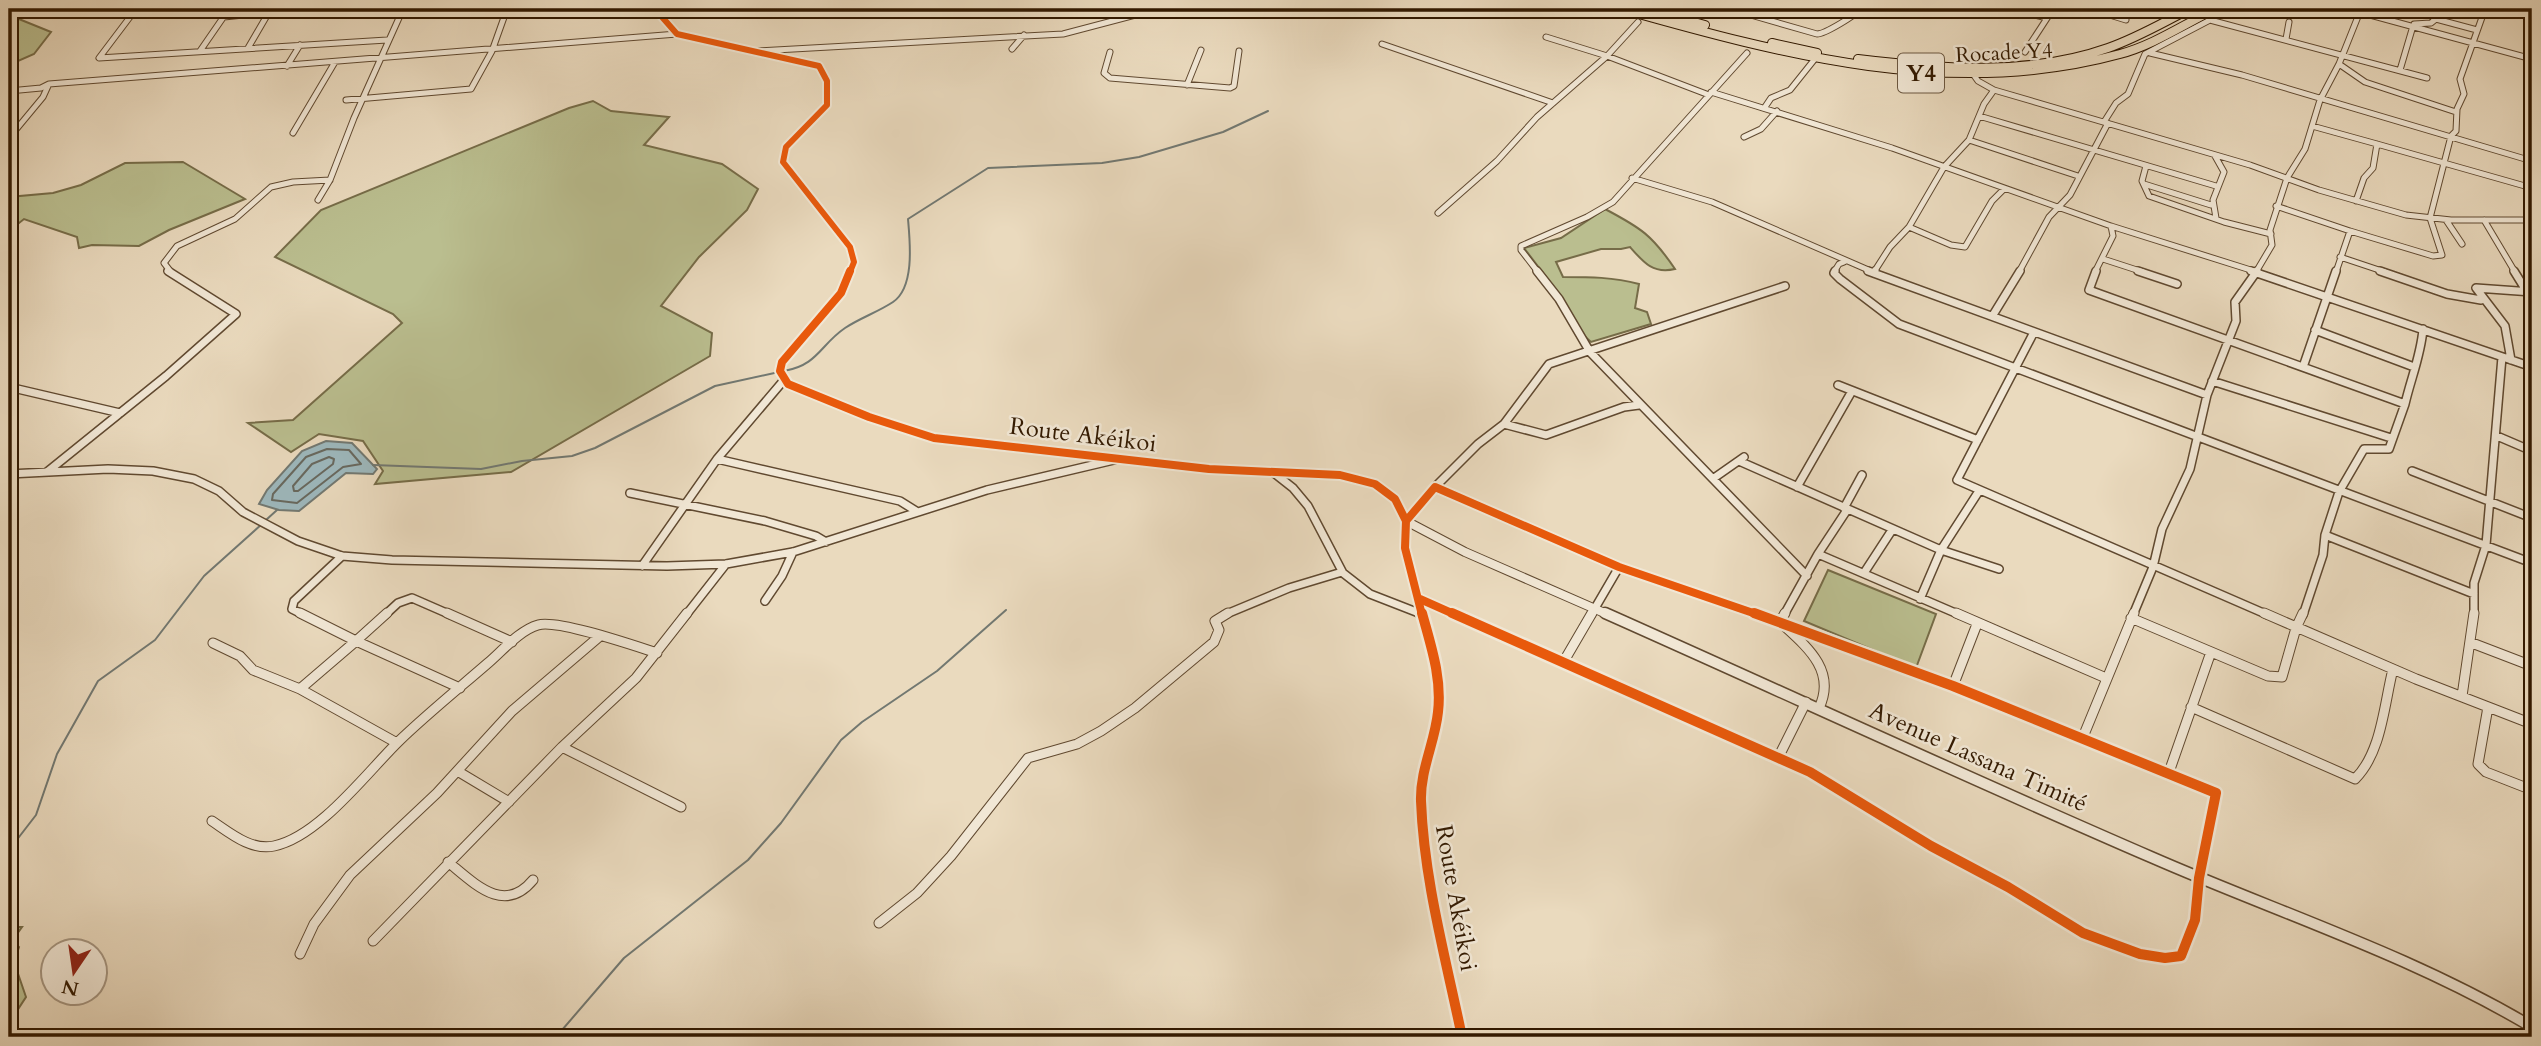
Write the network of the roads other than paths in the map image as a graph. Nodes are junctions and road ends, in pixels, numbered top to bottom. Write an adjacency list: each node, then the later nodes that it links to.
1 (136, 9): 42 (street)
2 (229, 9): 22 (street)
3 (303, 9): 21 (street)
4 (403, 9): 35 (street)
5 (507, 9): 43 (street)
6 (655, 9): 31 (street)
7 (1158, 9): 32 (street)
8 (1621, 9): 54 (highway, Rocade Y4 / Y4)
9 (1648, 9): 15 (highway, Rocade Y4 / Y4)
10 (1730, 9): 11 (street)
11 (1860, 9)
12 (2010, 9): 23 (street)
13 (2053, 9): 23 (street)
14 (2090, 9): 25 (street)
15 (2190, 9)
16 (2216, 9): 59 (highway, Rocade Y4 / Y4)
17 (2348, 9): 20 (street)
18 (2418, 9): 24 (street)
19 (2485, 9): 30 (street)
20 (2360, 10): 28 (street); 50 (street)
21 (270, 11): 22 (street); 39 (street)
22 (224, 17): 42 (street)
23 (2047, 18): 47 (street)
24 (2436, 19): 28 (street); 30 (street)
25 (2126, 20)
26 (1638, 22): 51 (street)
27 (2288, 22): 34 (street)
28 (2406, 24): 29 (street)
29 (2413, 26): 37 (street); 58 (street)
30 (2477, 30): 37 (street)
31 (677, 34): 43 (street); 44 (street)
32 (1024, 35): 40 (street); 44 (street)
33 (1546, 37): 51 (street)
34 (2286, 39): 49 (street); 50 (street)
35 (387, 40): 38 (street); 52 (street)
36 (1382, 44): 69 (street)
37 (2472, 44): 53 (street); 72 (street)
38 (300, 45): 39 (street); 57 (street)
39 (248, 48): 42 (street)
40 (1012, 49)
41 (1201, 50): 62 (street)
42 (200, 51)
43 (492, 51): 52 (street); 66 (street)
44 (747, 51): 135 (street)
45 (1239, 51): 62 (street)
46 (1110, 52): 62 (street)
47 (2025, 52)
48 (1748, 53): 65 (street)
49 (2150, 53): 68 (street); 74 (street)
50 (2342, 54): 56 (street); 58 (street)
51 (1607, 56): 65 (street); 69 (street)
52 (380, 58): 55 (street); 66 (street)
53 (2532, 59)
54 (1814, 60): 59 (highway, Rocade Y4 / Y4); 70 (street)
55 (335, 62): 57 (street); 76 (street)
56 (2339, 64): 68 (street); 72 (street)
57 (288, 66): 61 (street)
58 (2400, 70): 60 (street)
59 (1973, 74): 63 (street)
60 (2427, 78)
61 (49, 84): 64 (street); 77 (street)
62 (1187, 85)
63 (1994, 90): 73 (street); 74 (street)
64 (9, 91)
65 (1710, 93): 70 (street); 89 (street)
66 (363, 99): 67 (street); 91 (street)
67 (346, 100)
68 (2320, 100): 75 (street); 78 (street)
69 (1553, 103): 101 (street)
70 (1765, 107): 71 (street)
71 (1777, 111): 79 (street); 87 (street)
72 (2456, 112): 78 (street)
73 (1979, 116): 80 (street); 82 (street)
74 (2106, 123): 82 (street); 83 (street)
75 (2312, 126): 81 (street); 90 (street)
76 (293, 132)
77 (10, 136)
78 (2451, 136): 84 (street); 85 (street)
79 (1744, 137)
80 (1969, 140): 87 (street); 88 (street)
81 (2376, 144): 85 (street); 97 (street)
82 (2093, 151): 86 (street); 88 (street)
83 (2215, 156): 90 (street); 93 (street)
84 (2532, 161)
85 (2444, 163): 94 (street); 103 (street)
86 (2146, 166): 92 (street); 93 (street)
87 (1944, 167): 95 (street); 108 (street)
88 (2078, 176): 99 (street)
89 (1632, 178): 114 (street); 128 (street)
90 (2287, 178): 97 (street); 100 (street)
91 (330, 180): 96 (street); 143 (street)
92 (2144, 184): 98 (street); 102 (street)
93 (2216, 186): 98 (street)
94 (2532, 188)
95 (2004, 189): 99 (street); 108 (street)
96 (318, 200)
97 (2357, 201): 103 (street)
98 (2211, 205): 102 (street)
99 (2060, 206): 107 (street); 123 (street)
100 (2276, 206): 109 (street); 110 (street)
101 (1438, 213)
102 (2216, 218): 110 (street)
103 (2430, 218): 104 (street); 109 (street)
104 (2446, 220): 105 (street); 111 (street)
105 (2484, 220): 106 (street); 119 (street)
106 (2532, 220)
107 (2111, 226): 113 (street); 116 (street)
108 (1909, 227): 115 (street)
109 (2350, 231): 112 (street)
110 (2271, 234): 116 (street)
111 (2462, 244)
112 (2340, 257): 120 (street); 121 (street)
113 (2103, 259): 117 (street); 127 (street)
114 (1844, 262): 115 (street); 134 (street)
115 (1874, 273): 123 (street)
116 (2256, 273): 120 (street); 127 (street)
117 (2177, 284)
118 (1785, 286): 128 (street)
119 (2530, 291): 121 (street); 122 (street)
120 (2326, 298): 124 (street); 125 (street)
121 (2481, 300): 130 (street)
122 (2532, 300)
123 (1993, 315): 126 (street)
124 (2423, 329): 129 (street); 132 (street)
125 (2315, 330): 131 (street); 132 (street)
126 (2035, 332): 134 (street); 140 (street)
127 (2227, 342): 131 (street); 136 (street)
128 (1590, 352): 142 (street); 144 (street)
129 (2502, 357): 130 (street); 145 (street)
130 (2511, 360): 133 (street)
131 (2303, 367): 141 (street)
132 (2414, 367): 141 (street)
133 (2532, 367)
134 (2015, 369): 147 (street); 148 (street)
135 (784, 380): 150 (street); 151 (street, Route Akéikoi)
136 (2212, 381): 140 (street); 146 (street)
137 (1838, 385): 139 (street)
138 (9, 387): 143 (street)
139 (1852, 391): 148 (street); 159 (street)
140 (2207, 395): 147 (street)
141 (2405, 404): 146 (street)
142 (1639, 405): 144 (street); 157 (street)
143 (120, 413): 153 (street)
144 (1504, 424): 158 (street)
145 (2497, 436): 149 (street); 163 (street)
146 (2391, 438): 161 (street)
147 (2199, 439): 161 (street); 180 (street)
148 (1978, 440): 160 (street)
149 (2532, 451)
150 (717, 459): 164 (street); 166 (street)
151 (1118, 459): 154 (street, Route Akéikoi); 166 (street)
152 (2412, 471): 163 (street)
153 (47, 472): 155 (street); 176 (street)
154 (1274, 472): 168 (street, Route Akéikoi); 183 (street)
155 (9, 474)
156 (1862, 475): 165 (street)
157 (1714, 478): 159 (street); 185 (street)
158 (1435, 487): 168 (street); 181 (street)
159 (1797, 487): 165 (street)
160 (1979, 491): 173 (street); 180 (street)
161 (2339, 492): 170 (street); 172 (street)
162 (630, 494): 164 (street)
163 (2489, 502): 167 (street); 172 (street)
164 (683, 505): 171 (street); 179 (street)
165 (1845, 509): 169 (street); 175 (street)
166 (916, 511): 171 (street)
167 (2532, 518)
168 (1406, 521): 187 (street, Route Akéikoi); 190 (street, Avenue Lassana Timité)
169 (1892, 530): 173 (street); 184 (street)
170 (2325, 535): 186 (street); 195 (street)
171 (826, 542): 174 (street)
172 (2486, 545): 177 (street); 186 (street)
173 (1941, 550): 182 (street); 188 (street)
174 (793, 552): 178 (street); 189 (street)
175 (1818, 554): 184 (street); 185 (street)
176 (342, 556): 179 (street); 197 (street)
177 (2532, 563)
178 (726, 564): 179 (street); 202 (street)
179 (642, 566)
180 (2153, 567): 192 (street); 195 (street)
181 (1619, 568): 190 (street); 193 (street)
182 (1999, 569)
183 (1342, 572): 191 (street); 229 (street)
184 (1864, 573): 188 (street)
185 (1807, 576): 193 (street)
186 (2474, 594): 200 (street)
187 (1420, 599): 191 (street, Route Akéikoi); 203 (street)
188 (1920, 599): 194 (street)
189 (765, 601)
190 (1595, 608): 203 (street); 211 (street, Avenue Lassana Timité)
191 (1425, 615): 233 (street, Route Akéikoi)
192 (2131, 618): 201 (street); 206 (street)
193 (1780, 622): 207 (street); 214 (street)
194 (1977, 624): 206 (street); 207 (street)
195 (2296, 628): 201 (street); 205 (street)
196 (600, 636): 198 (street); 202 (street); 220 (street)
197 (356, 641): 198 (street); 208 (street); 209 (street)
198 (512, 642): 208 (street)
199 (212, 643): 209 (street)
200 (2472, 643): 204 (street); 210 (street)
201 (2211, 652): 212 (street)
202 (657, 653): 218 (street)
203 (1563, 661): 219 (street)
204 (2532, 666)
205 (2393, 669): 210 (street); 212 (street)
206 (2106, 678): 216 (street)
207 (1953, 686): 216 (street)
208 (460, 688): 217 (street)
209 (300, 689): 217 (street)
210 (2462, 696): 213 (street)
211 (1805, 702): 214 (street, Avenue Lassana Timité); 219 (street)
212 (2191, 706): 221 (street)
213 (2488, 706): 215 (street); 222 (street)
214 (1819, 708): 227 (street, Avenue Lassana Timité)
215 (2532, 724)
216 (2083, 737): 221 (street)
217 (397, 743): 225 (street)
218 (562, 747): 223 (street); 224 (street)
219 (1779, 756): 227 (street)
220 (459, 772): 223 (street); 231 (street)
221 (2168, 775): 227 (street)
222 (2532, 790)
223 (509, 802): 226 (street)
224 (681, 807)
225 (212, 821)
226 (448, 862): 228 (street); 230 (street)
227 (2199, 878): 232 (street, Avenue Lassana Timité)
228 (533, 880)
229 (878, 923)
230 (373, 941)
231 (300, 954)
232 (2532, 1027)
233 (1462, 1037)

